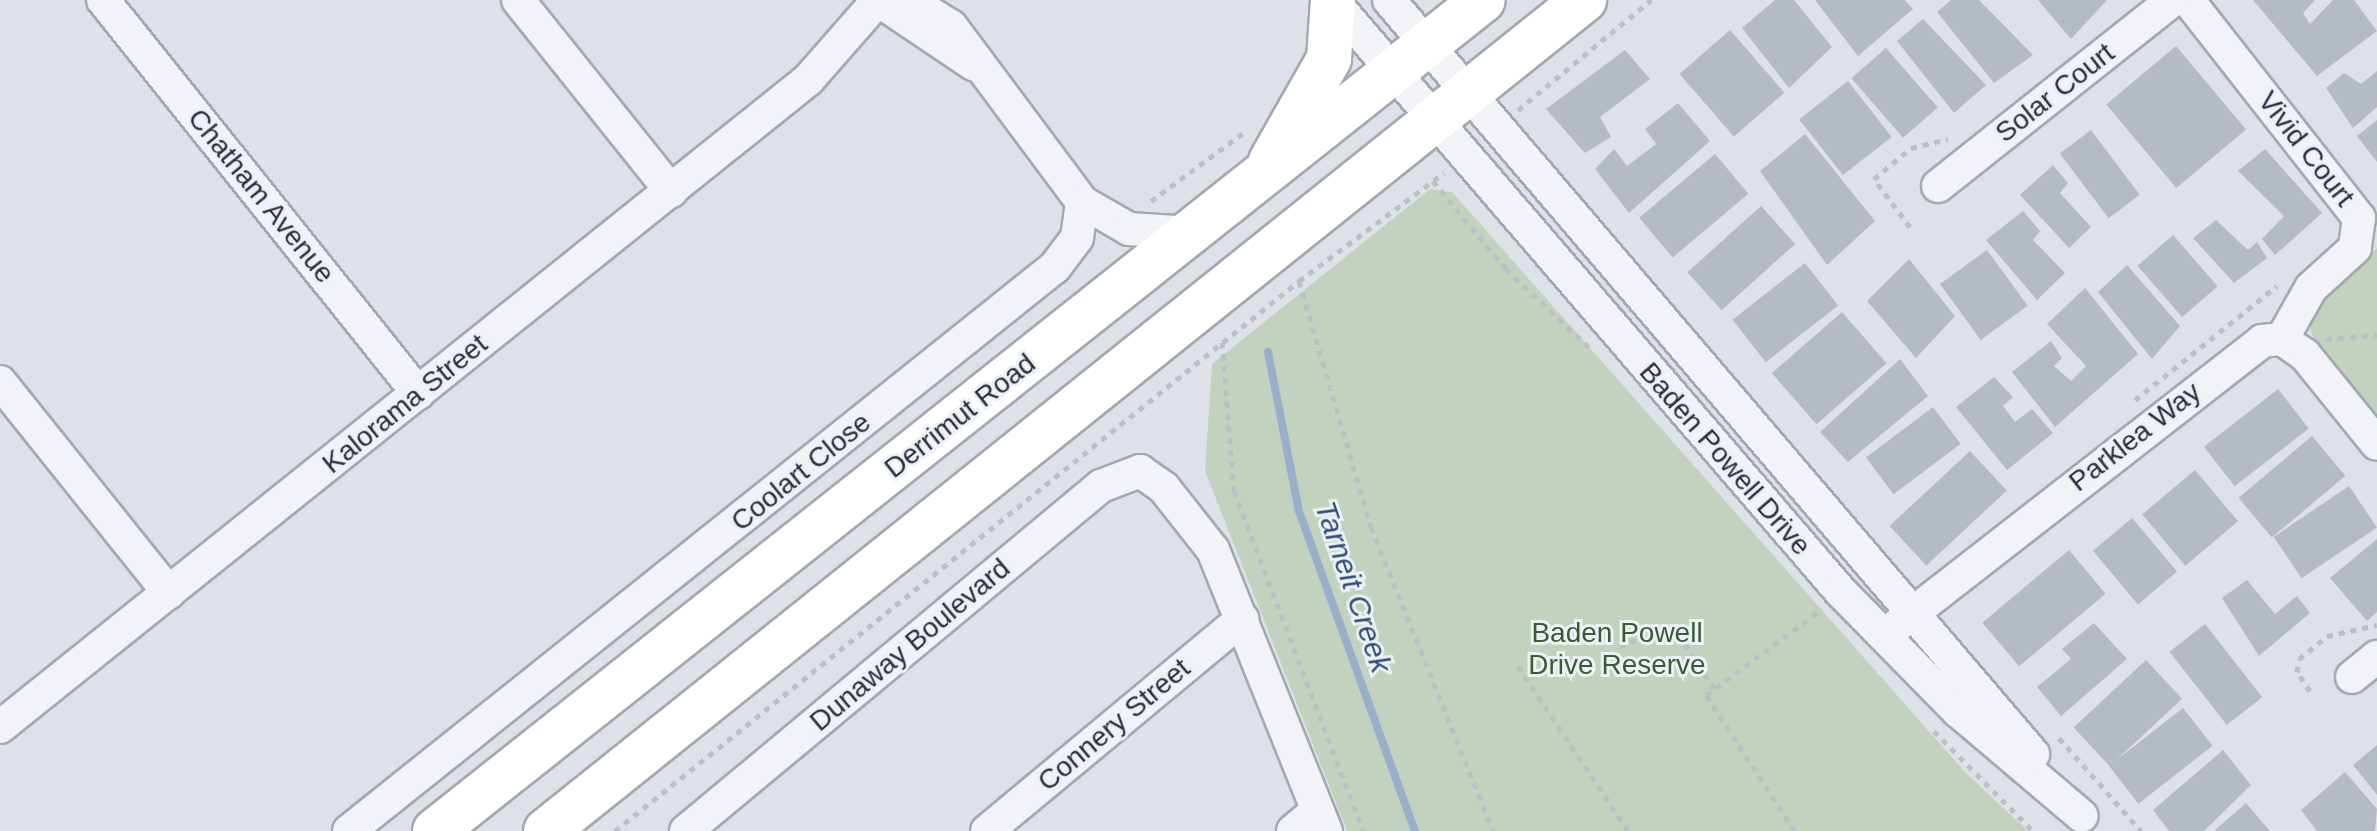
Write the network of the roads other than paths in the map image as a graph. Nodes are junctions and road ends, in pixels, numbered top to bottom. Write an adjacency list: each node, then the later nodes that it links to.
1 (103, 0): 21 (street, Chatham Avenue)
2 (518, 0): 16 (street)
3 (1389, 0): 10 (street, Baden Powell Drive)
4 (1584, 0): 12 (highway)
5 (2173, 0): 15 (street, Solar Court)
6 (2188, 0): 19 (street, Vivid Court)
7 (1332, 1): 11 (street, Baden Powell Drive); 14 (highway)
8 (1475, 1): 10 (highway, Derrimut Road)
9 (890, 4): 16 (street, Kalorama Street); 17 (street, Kalorama Street)
10 (1428, 46): 11 (highway, Derrimut Road); 12 (street, Baden Powell Drive)
11 (1394, 75): 13 (street, Baden Powell Drive); 14 (highway, Derrimut Road)
12 (1468, 94): 13 (highway); 24 (street, Baden Powell Drive)
13 (1434, 122): 26 (street, Baden Powell Drive); 32 (highway)
14 (1260, 180): 18 (highway, Derrimut Road)
15 (1938, 186)
16 (671, 191): 21 (street, Kalorama Street)
17 (1082, 202): 18 (street); 30 (street, Coolart Close)
18 (1192, 233): 31 (highway, Derrimut Road)
19 (2282, 339): 22 (street); 24 (street, Parklea Way)
20 (0, 382): 23 (street)
21 (418, 393): 23 (street, Kalorama Street)
22 (2377, 444)
23 (169, 593): 27 (street, Kalorama Street)
24 (1911, 613): 26 (street, Parklea Way); 29 (street, Baden Powell Drive)
25 (1242, 619): 28 (street); 33 (street, Dunaway Boulevard); 34 (street, Connery Street)
26 (1883, 637): 29 (street, Baden Powell Drive)
27 (0, 727)
28 (1322, 821): 35 (street)
29 (2089, 824)
30 (349, 831)
31 (435, 831)
32 (546, 831)
33 (686, 831)
34 (987, 831)
35 (1293, 831)

